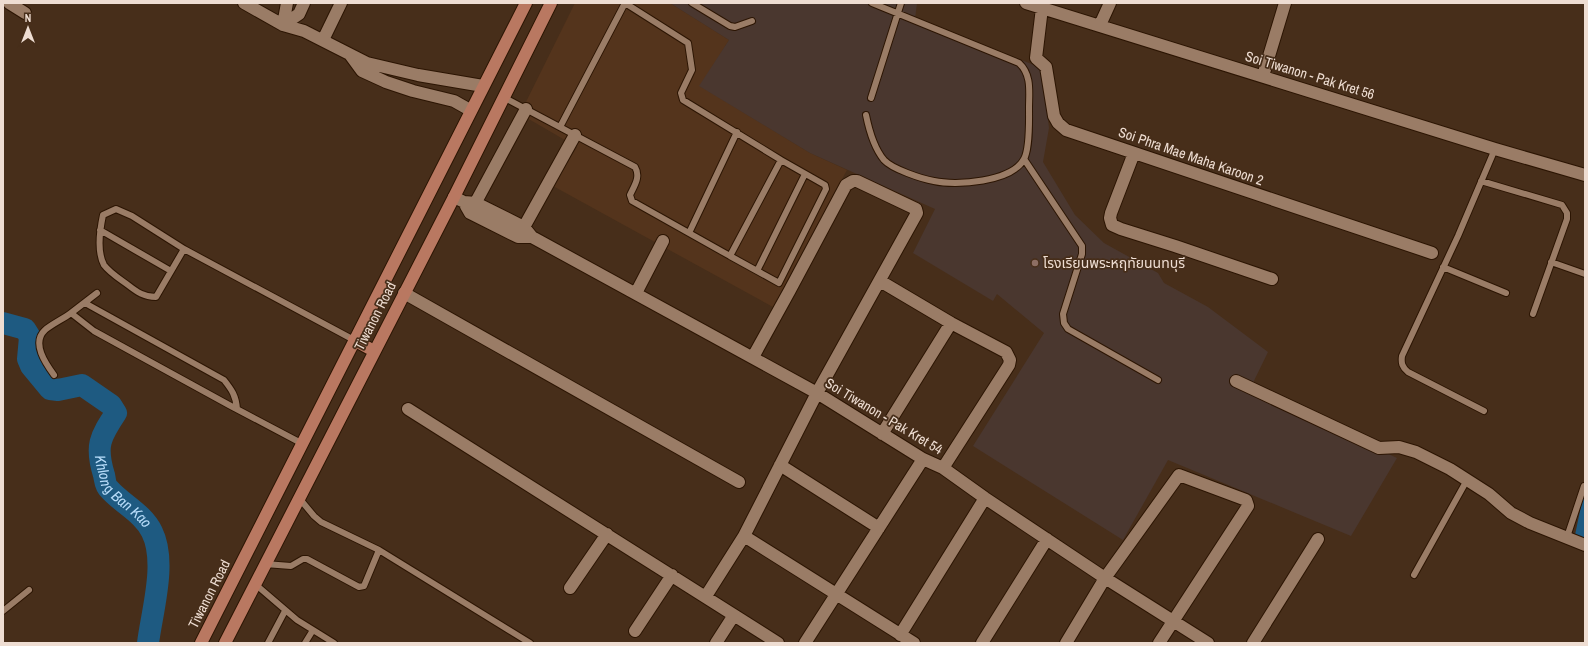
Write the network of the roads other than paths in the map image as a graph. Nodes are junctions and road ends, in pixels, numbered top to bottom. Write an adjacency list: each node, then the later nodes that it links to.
1 (9, 3): 16 (street)
2 (244, 3): 19 (street)
3 (287, 3): 19 (street)
4 (304, 3): 19 (street)
5 (341, 3): 21 (street)
6 (526, 3): 24 (main road, Tiwanon Road)
7 (551, 3): 25 (main road, Tiwanon Road)
8 (625, 3): 30 (lane); 31 (lane)
9 (692, 3): 18 (lane)
10 (872, 3): 17 (lane)
11 (901, 3): 17 (lane)
12 (1026, 3): 15 (street, Soi Tiwanon - Pak Kret 56)
13 (1110, 3): 20 (street)
14 (1285, 3): 23 (street)
15 (1042, 8): 20 (street, Soi Tiwanon - Pak Kret 56); 34 (street, Soi Phra Mae Maha Karoon 2)
16 (25, 13)
17 (897, 14): 26 (lane); 35 (lane)
18 (752, 21)
19 (283, 25): 21 (street)
20 (1100, 25): 23 (street, Soi Tiwanon - Pak Kret 56)
21 (323, 40): 22 (street)
22 (349, 54): 24 (street); 28 (street)
23 (1263, 76): 33 (street, Soi Tiwanon - Pak Kret 56)
24 (483, 86): 28 (main road, Tiwanon Road)
25 (503, 97): 27 (lane); 40 (main road, Tiwanon Road)
26 (871, 98)
27 (526, 109): 30 (lane); 40 (street)
28 (470, 110): 64 (main road, Tiwanon Road)
29 (866, 115): 35 (lane)
30 (560, 127): 32 (lane)
31 (737, 132): 36 (lane); 43 (lane)
32 (574, 135): 41 (street); 43 (lane)
33 (1495, 149): 38 (street, Soi Tiwanon - Pak Kret 56); 39 (lane)
34 (1134, 153): 47 (street, Soi Phra Mae Maha Karoon 2); 54 (street)
35 (1024, 159): 68 (lane)
36 (781, 160): 37 (lane); 48 (lane)
37 (805, 174): 52 (lane); 52 (lane)
38 (1585, 175)
39 (1481, 181): 49 (lane); 50 (lane)
40 (466, 204): 41 (street, Soi Tiwanon - Pak Kret 54); 44 (street, Soi Tiwanon - Pak Kret 54); 57 (main road, Tiwanon Road)
41 (524, 227): 44 (street, Soi Tiwanon - Pak Kret 54)
42 (100, 230): 46 (lane); 51 (lane); 51 (lane)
43 (689, 233): 48 (lane)
44 (532, 237): 59 (street, Soi Tiwanon - Pak Kret 54)
45 (663, 241): 59 (street)
46 (184, 249): 51 (lane); 64 (lane)
47 (1432, 253)
48 (730, 256): 52 (lane)
49 (1552, 262): 53 (lane); 62 (lane)
50 (1443, 267): 58 (lane); 73 (lane)
51 (171, 271)
52 (756, 271)
53 (1585, 274)
54 (1272, 279)
55 (880, 281): 63 (street); 66 (street); 70 (street)
56 (97, 293): 60 (lane)
57 (404, 293): 65 (main road, Tiwanon Road); 80 (street)
58 (1506, 293)
59 (636, 294): 66 (street, Soi Tiwanon - Pak Kret 54)
60 (85, 303): 61 (lane); 71 (lane)
61 (71, 313): 67 (lane); 71 (lane)
62 (1533, 314)
63 (951, 323): 74 (street); 78 (street)
64 (354, 340): 65 (main road); 75 (main road, Tiwanon Road)
65 (374, 351): 82 (main road, Tiwanon Road)
66 (753, 357): 70 (street, Soi Tiwanon - Pak Kret 54)
67 (54, 375)
68 (1158, 380)
69 (1236, 381): 79 (street)
70 (817, 393): 74 (street, Soi Tiwanon - Pak Kret 54); 77 (street)
71 (237, 409): 75 (lane)
72 (408, 409): 85 (street)
73 (1484, 411)
74 (882, 434): 76 (street, Soi Tiwanon - Pak Kret 54)
75 (302, 443): 108 (main road, Tiwanon Road)
76 (923, 459): 78 (street, Soi Tiwanon - Pak Kret 54); 84 (street)
77 (780, 466): 84 (street); 86 (street)
78 (943, 468): 83 (street, Soi Tiwanon - Pak Kret 54)
79 (1467, 480): 87 (street); 94 (lane)
80 (739, 482)
81 (1584, 486): 87 (lane)
82 (298, 498): 91 (lane); 92 (main road, Tiwanon Road)
83 (985, 498): 88 (street, Soi Tiwanon - Pak Kret 54); 107 (street)
84 (879, 528): 99 (street)
85 (607, 534): 93 (street); 97 (street)
86 (744, 536): 99 (street); 100 (street)
87 (1567, 537): 90 (street)
88 (1047, 539): 95 (street, Soi Tiwanon - Pak Kret 54); 118 (street)
89 (1318, 539): 122 (street)
90 (1585, 545)
91 (379, 550): 92 (lane); 113 (lane)
92 (265, 564): 96 (main road, Tiwanon Road)
93 (672, 575): 100 (street); 106 (street)
94 (1414, 575)
95 (1105, 578): 104 (street, Soi Tiwanon - Pak Kret 54); 104 (street); 119 (street)
96 (255, 584): 101 (lane); 109 (main road, Tiwanon Road)
97 (570, 588)
98 (29, 590): 102 (lane)
99 (836, 594): 107 (street); 116 (street)
100 (706, 596): 103 (street)
101 (284, 611): 105 (lane); 110 (lane)
102 (3, 612)
103 (734, 615): 114 (street); 115 (street)
104 (1173, 622): 120 (street); 121 (street, Soi Tiwanon - Pak Kret 54)
105 (313, 630): 111 (lane); 112 (lane)
106 (635, 631)
107 (900, 634): 117 (street)
108 (201, 643)
109 (225, 643)
110 (268, 643)
111 (305, 643)
112 (334, 643)
113 (530, 643)
114 (716, 643)
115 (778, 643)
116 (805, 643)
117 (914, 643)
118 (982, 643)
119 (1066, 643)
120 (1159, 643)
121 (1208, 643)
122 (1253, 643)

